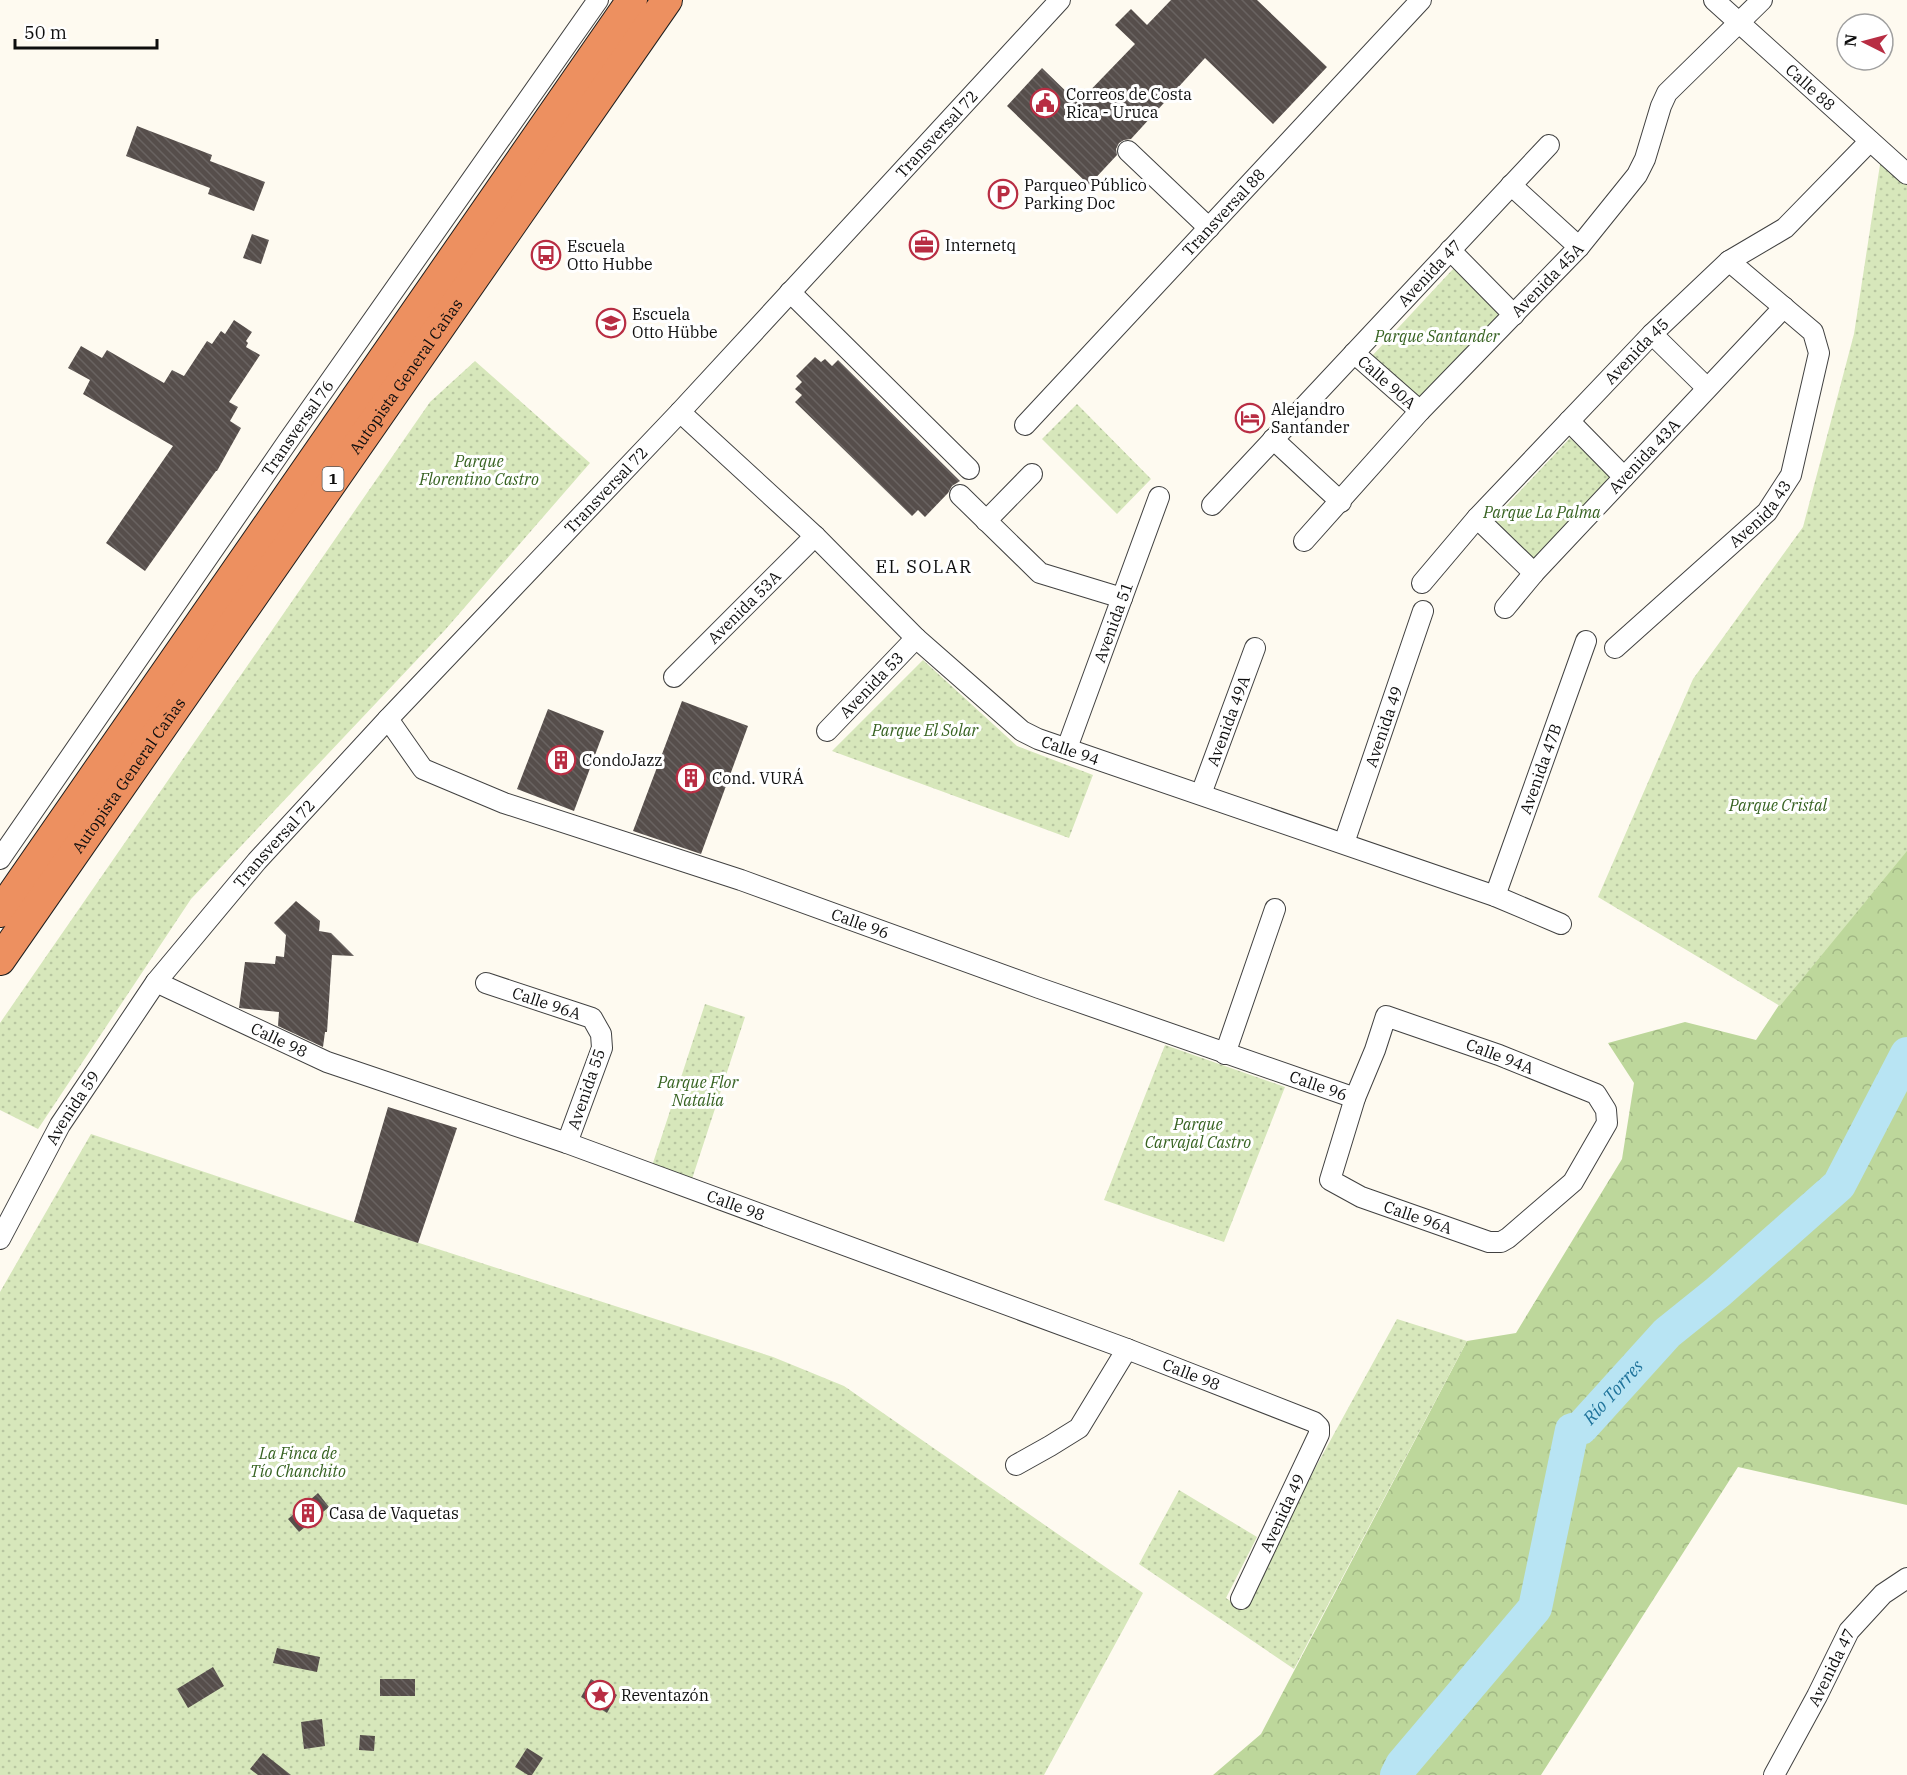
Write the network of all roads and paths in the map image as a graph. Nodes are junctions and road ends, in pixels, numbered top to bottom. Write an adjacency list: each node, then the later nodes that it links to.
1 (598, 0): 55 (street, Transversal 76)
2 (632, 0): 58 (highway, Autopista General Cañas / 1)
3 (667, 0): 60 (highway, Autopista General Cañas / 1)
4 (1060, 0): 18 (street, Transversal 72)
5 (1421, 0): 14 (street, Transversal 88)
6 (1714, 0): 8 (street, Calle 88)
7 (1762, 0): 8 (street, Avenida 45A)
8 (1739, 24): 9 (street, Calle 88); 15 (street, Avenida 45A)
9 (1870, 141): 12 (street, Calle 88); 17 (street, Avenida 45)
10 (1549, 145): 13 (street, Avenida 47)
11 (1128, 151): 14 (street)
12 (1907, 174)
13 (1511, 185): 15 (street); 16 (street, Avenida 47)
14 (1209, 228): 27 (street, Transversal 88)
15 (1579, 247): 20 (street, Avenida 45A)
16 (1450, 250): 20 (street); 22 (street, Avenida 47)
17 (1729, 261): 19 (street); 21 (street, Avenida 45)
18 (790, 292): 25 (street, Transversal 72); 29 (street)
19 (1784, 307): 23 (street, Avenida 43A); 48 (street, Avenida 43)
20 (1514, 315): 24 (street, Avenida 45A)
21 (1652, 334): 23 (street); 26 (street, Avenida 45)
22 (1354, 353): 24 (street, Calle 90A); 28 (street, Avenida 47)
23 (1707, 388): 31 (street, Avenida 43A)
24 (1420, 411): 34 (street, Avenida 45A)
25 (680, 412): 38 (street, Calle 94); 50 (street, Transversal 72)
26 (1569, 422): 31 (street); 36 (street, Avenida 45)
27 (1025, 425)
28 (1274, 439): 34 (street); 35 (street, Avenida 47)
29 (969, 469)
30 (1032, 474): 37 (street)
31 (1624, 477): 40 (street, Avenida 43A)
32 (960, 495): 37 (street)
33 (1159, 497): 42 (street, Avenida 51)
34 (1341, 502): 39 (street, Avenida 45A)
35 (1212, 505)
36 (1477, 518): 40 (street); 41 (street, Avenida 45)
37 (986, 521): 42 (street)
38 (814, 536): 45 (street, Calle 94); 49 (street, Avenida 53A)
39 (1304, 542)
40 (1534, 573): 43 (street, Avenida 43A)
41 (1422, 583)
42 (1122, 598): 52 (street, Avenida 51)
43 (1505, 608)
44 (1423, 611): 54 (street, Avenida 49)
45 (916, 638): 51 (street, Avenida 53); 52 (street, Calle 94)
46 (1586, 641): 56 (street, Avenida 47B)
47 (1255, 648): 53 (street, Avenida 49A)
48 (1615, 648)
49 (675, 677)
50 (388, 718): 61 (street, Transversal 72); 64 (street, Calle 96)
51 (827, 731)
52 (1067, 748): 53 (street, Calle 94)
53 (1201, 794): 54 (street, Calle 94)
54 (1344, 843): 56 (street, Calle 94)
55 (0, 859)
56 (1495, 896): 59 (street, Calle 94)
57 (1275, 909): 64 (street)
58 (0, 912)
59 (1561, 924)
60 (0, 960)
61 (156, 982): 66 (street, Calle 98); 68 (street, Avenida 59)
62 (486, 983): 63 (street, Calle 96A)
63 (601, 1034): 66 (street, Avenida 55)
64 (1225, 1054): 65 (street, Calle 96)
65 (1355, 1098): 67 (street, Calle 96A); 67 (street, Calle 94A)
66 (567, 1143): 69 (street, Calle 98)
67 (1508, 1238)
68 (0, 1239)
69 (1127, 1349): 70 (street, Calle 98); 71 (street)
70 (1318, 1427): 73 (street, Avenida 49)
71 (1016, 1465)
72 (1907, 1578): 74 (street, Avenida 47)
73 (1241, 1599)
74 (1774, 1775)

